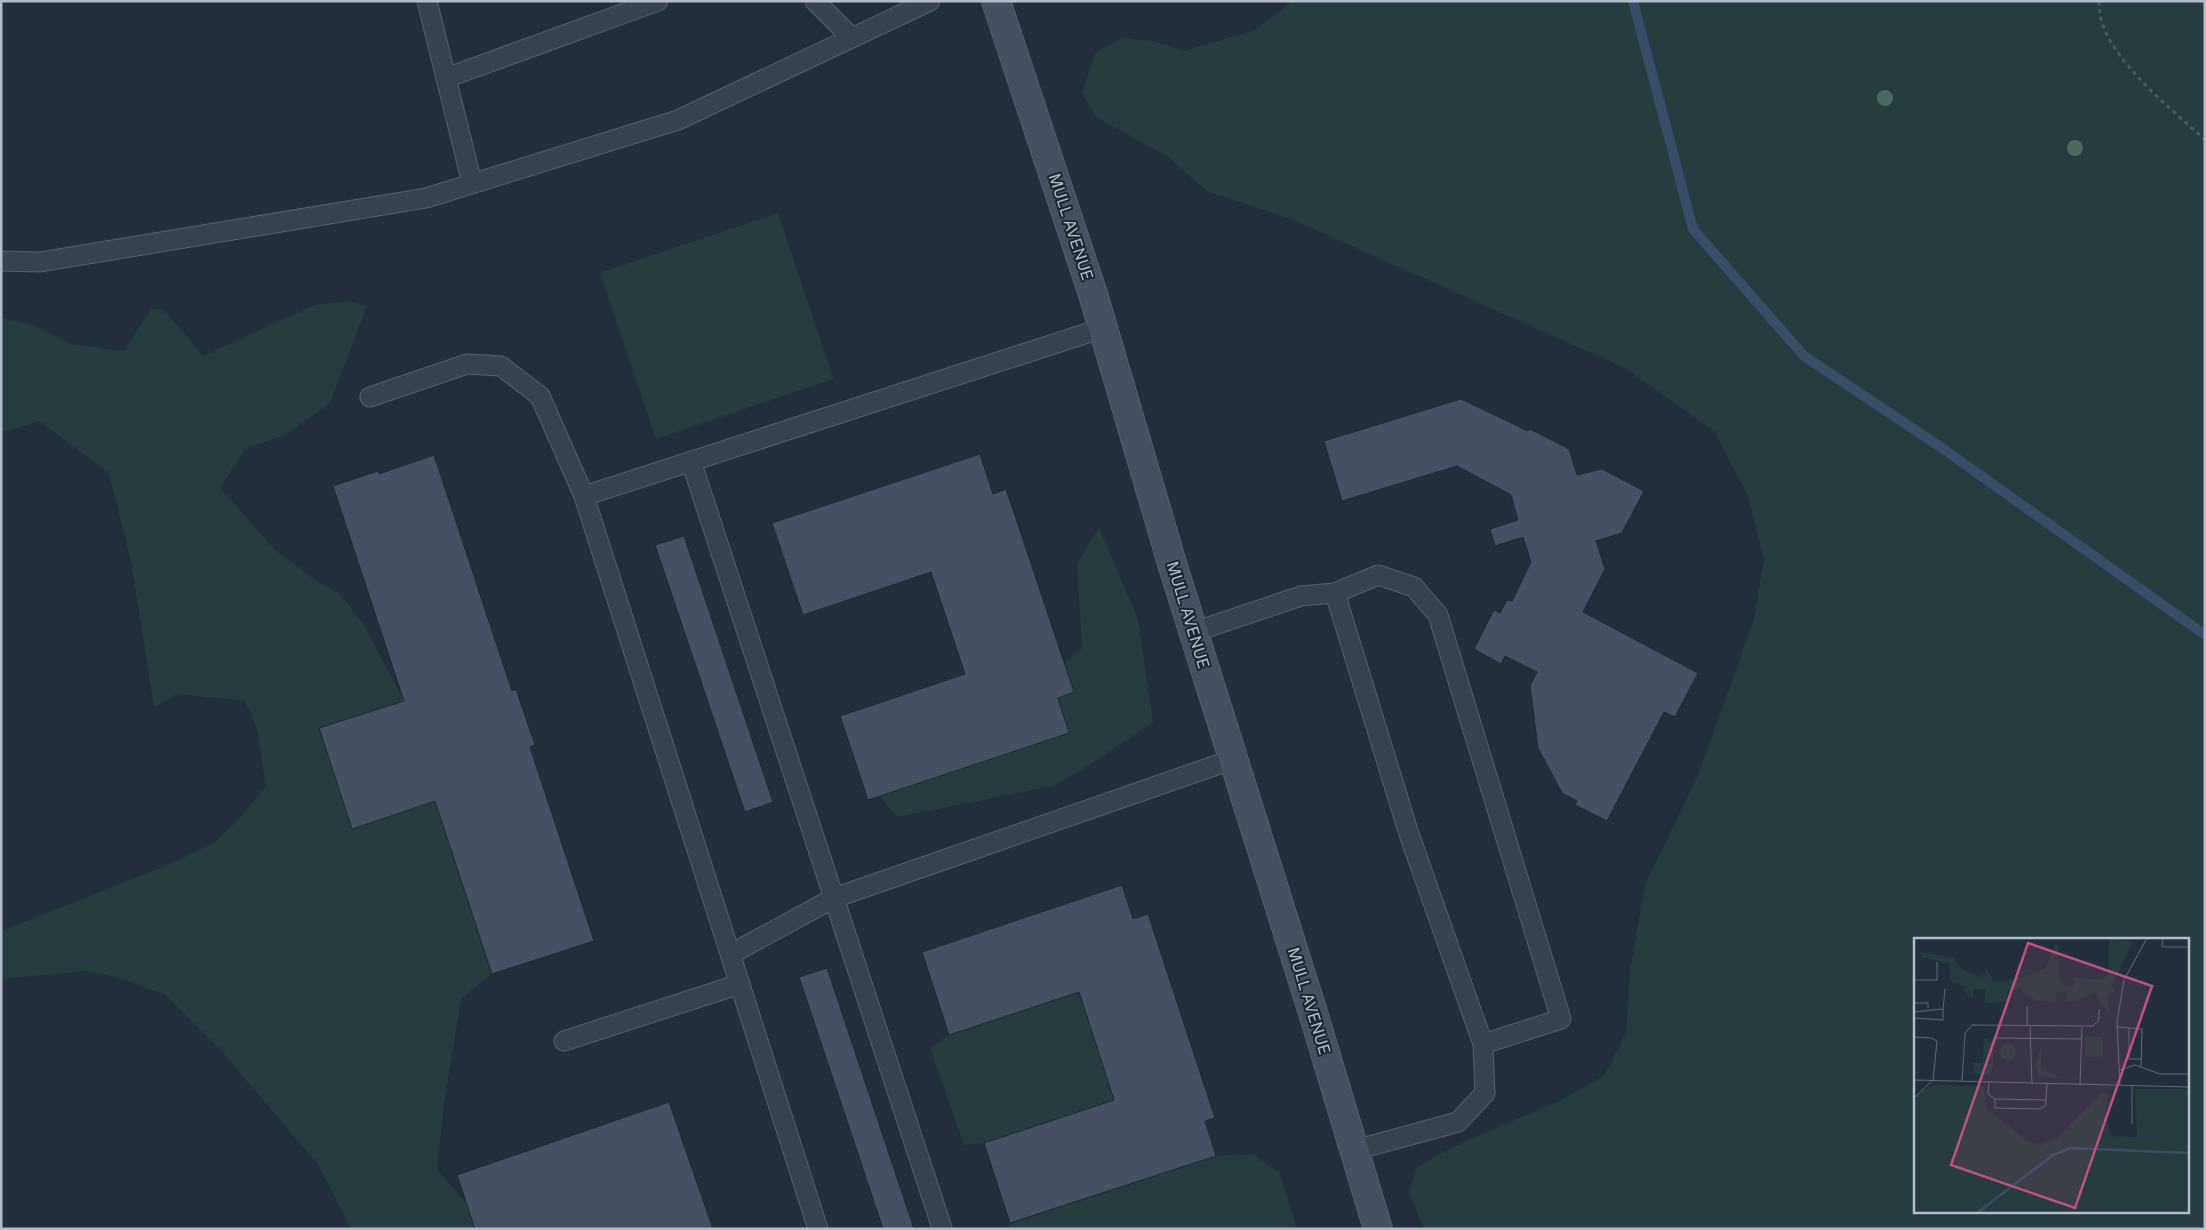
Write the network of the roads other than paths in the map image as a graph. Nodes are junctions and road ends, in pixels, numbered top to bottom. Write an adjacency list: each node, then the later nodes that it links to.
1 (427, 1): 7 (lane)
2 (658, 1): 7 (lane)
3 (815, 1): 6 (lane)
4 (930, 1): 6 (lane)
5 (996, 1): 10 (street, MULL AVENUE)
6 (851, 38): 8 (lane)
7 (446, 78): 8 (lane)
8 (472, 183): 9 (lane)
9 (1, 261)
10 (1103, 328): 12 (lane); 15 (street, MULL AVENUE)
11 (370, 397): 13 (lane)
12 (691, 461): 13 (lane); 17 (lane)
13 (584, 496): 18 (lane)
14 (1335, 593): 15 (lane); 21 (lane); 21 (lane)
15 (1194, 632): 16 (street, MULL AVENUE)
16 (1234, 759): 17 (lane); 22 (street, MULL AVENUE)
17 (834, 898): 18 (lane); 23 (lane)
18 (731, 954): 19 (lane)
19 (740, 984): 20 (lane); 24 (lane)
20 (564, 1041)
21 (1483, 1044): 22 (lane)
22 (1355, 1150): 25 (street, MULL AVENUE)
23 (942, 1228)
24 (818, 1229)
25 (1378, 1229)

